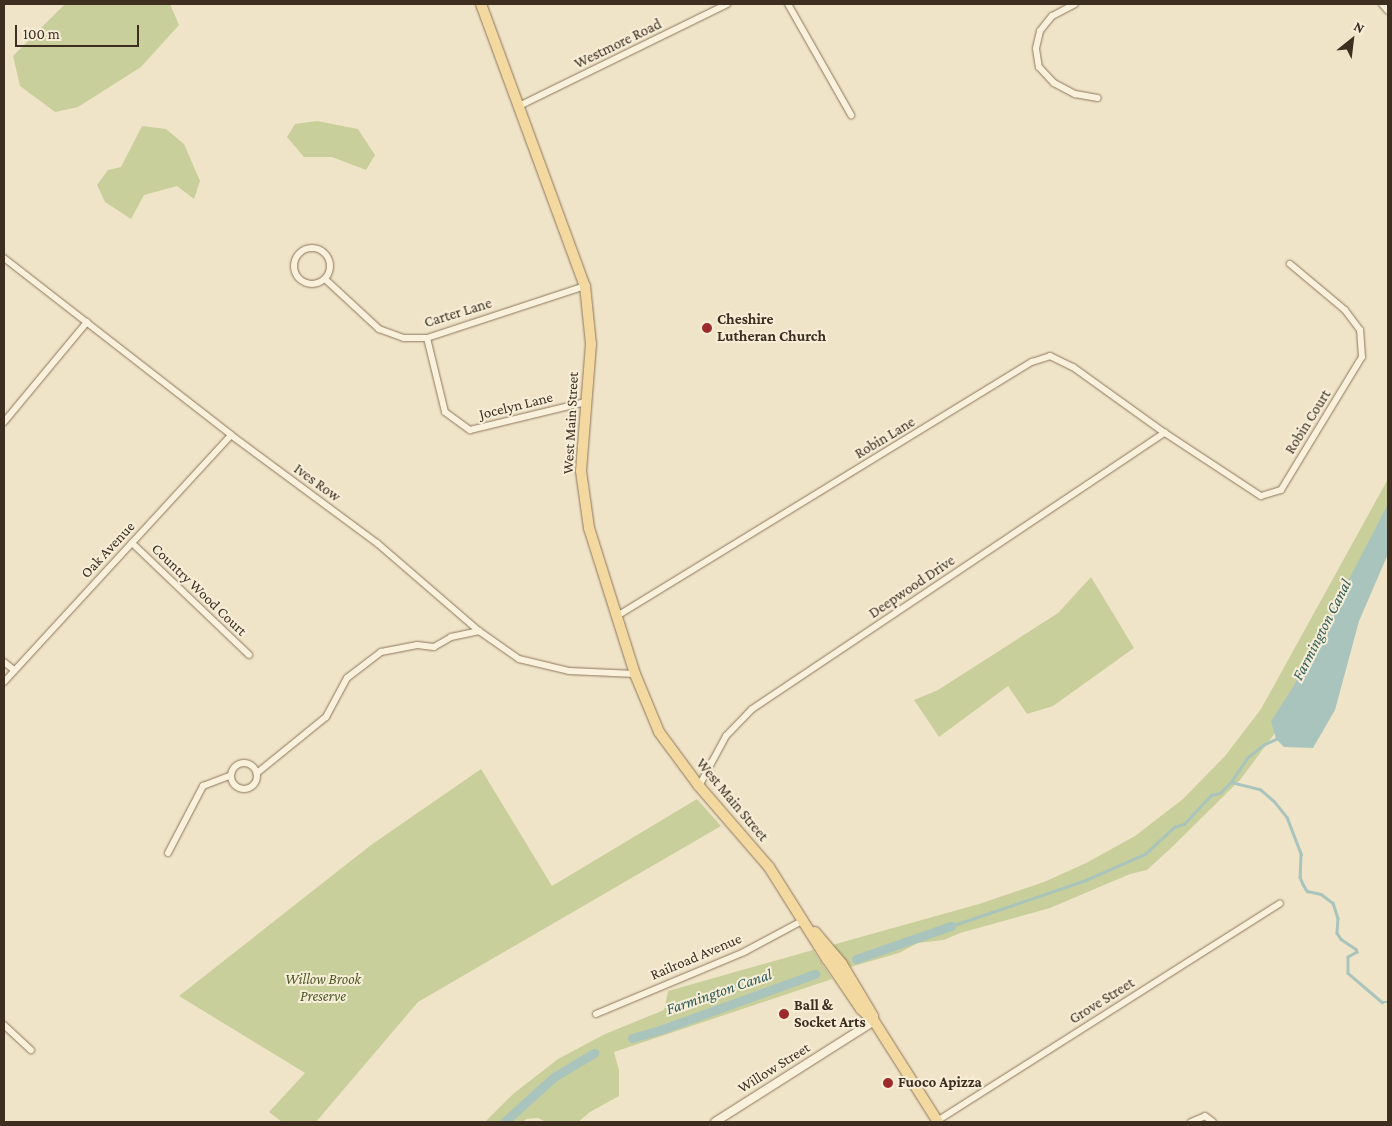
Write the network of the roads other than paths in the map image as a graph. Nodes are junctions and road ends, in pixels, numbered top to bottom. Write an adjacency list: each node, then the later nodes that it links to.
1 (481, 4): 8 (main road, West Main Street)
2 (727, 4): 8 (street, Westmore Road)
3 (788, 4): 9 (street)
4 (1075, 4): 7 (street)
5 (1382, 4): 6 (street)
6 (1388, 11)
7 (1098, 98)
8 (519, 106): 13 (main road, West Main Street)
9 (851, 115)
10 (4, 258): 14 (street, Ives Row)
11 (1290, 264): 18 (street, Robin Court)
12 (325, 279): 12 (street); 15 (street, Carter Lane)
13 (585, 286): 15 (street, Carter Lane); 16 (main road, West Main Street)
14 (87, 322): 17 (street); 19 (street, Ives Row)
15 (427, 338): 16 (street, Jocelyn Lane)
16 (586, 402): 21 (main road, West Main Street)
17 (4, 422)
18 (1165, 433): 21 (street, Robin Lane); 30 (street, Deepwood Drive)
19 (230, 435): 20 (street, Oak Avenue); 22 (street, Ives Row)
20 (132, 543): 23 (street, Country Wood Court); 25 (street, Oak Avenue)
21 (617, 616): 26 (main road, West Main Street)
22 (479, 631): 26 (street, Ives Row); 28 (street)
23 (249, 655)
24 (4, 662): 25 (street)
25 (14, 670): 27 (street, Oak Avenue)
26 (636, 674): 30 (main road, West Main Street)
27 (4, 682)
28 (257, 773): 29 (street); 29 (street)
29 (231, 775): 31 (street)
30 (699, 786): 33 (main road, West Main Street)
31 (168, 852)
32 (1280, 903): 39 (street, Grove Street)
33 (804, 920): 34 (street, Railroad Avenue); 35 (main road, West Main Street)
34 (596, 1014)
35 (874, 1021): 38 (street, Willow Street); 39 (main road, West Main Street)
36 (4, 1025): 37 (street)
37 (31, 1050)
38 (715, 1122)
39 (937, 1122)
40 (1190, 1122): 41 (street)
41 (1213, 1122)

